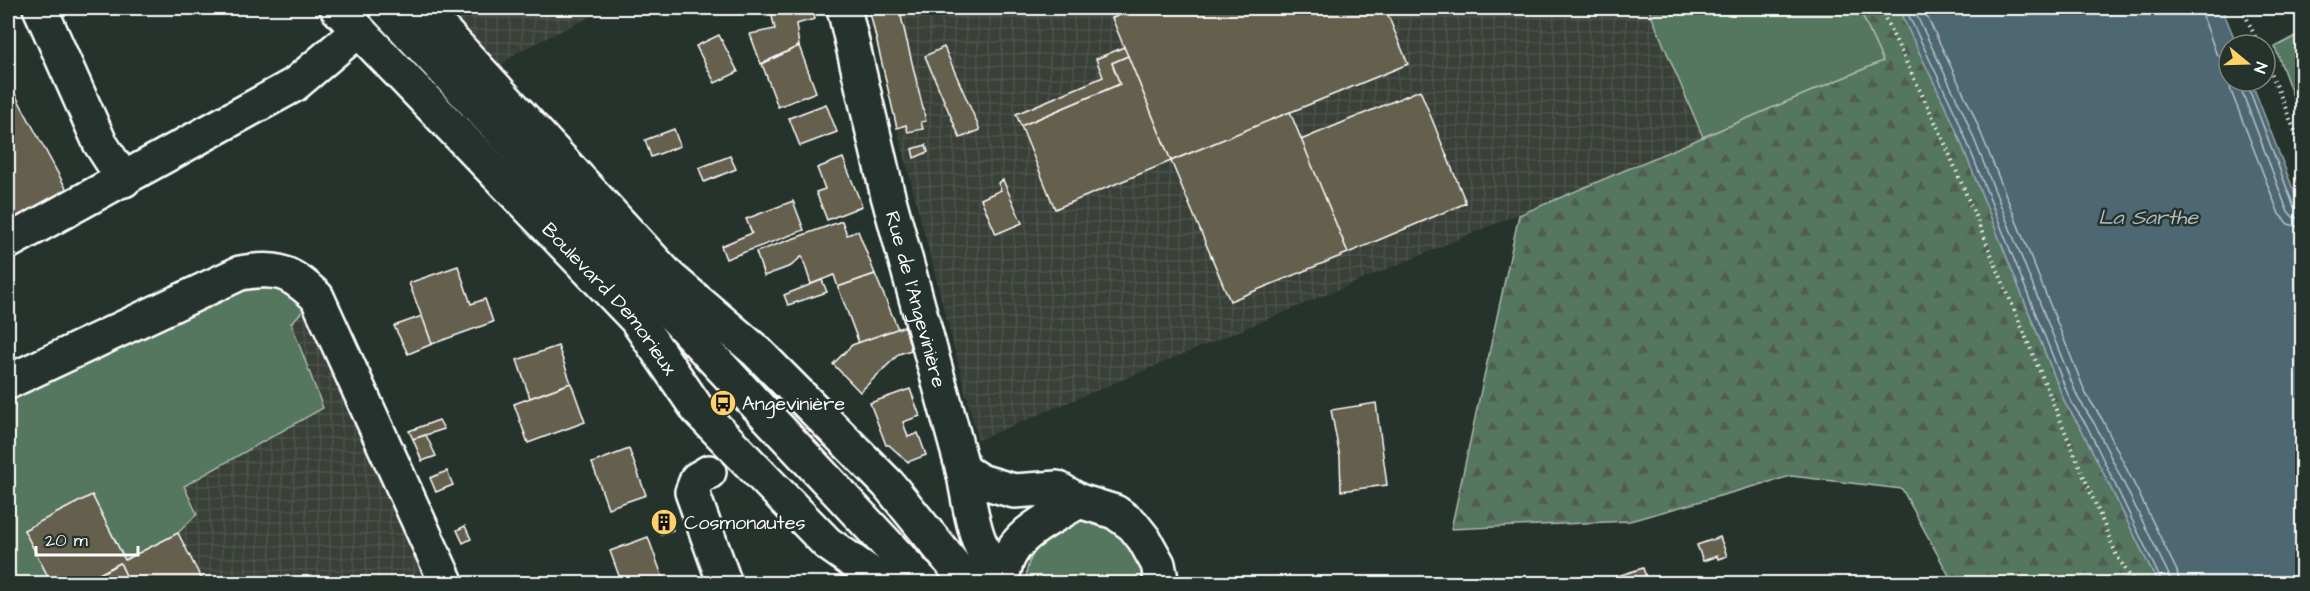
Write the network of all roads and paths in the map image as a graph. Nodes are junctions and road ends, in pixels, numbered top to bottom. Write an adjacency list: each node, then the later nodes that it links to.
1 (40, 8): 11 (main road)
2 (386, 8): 21 (main road)
3 (422, 8): 22 (main road)
4 (844, 8): 14 (main road, Rue de l'Angevinière)
5 (1880, 8): 24 (path)
6 (2242, 8): 8 (path)
7 (348, 19): 11 (main road); 20 (main road, Boulevard Demorieux)
8 (2253, 33)
9 (2277, 87): 10 (path)
10 (2302, 149)
11 (124, 180): 12 (main road)
12 (8, 242)
13 (8, 382): 18 (main road)
14 (963, 470): 16 (main road); 17 (main road, Rue de l'Angevinière)
15 (709, 472): 19 (main road)
16 (1080, 501): 17 (main road); 23 (main road)
17 (1002, 580)
18 (447, 584)
19 (725, 584)
20 (885, 584)
21 (924, 584)
22 (969, 584)
23 (1162, 584)
24 (2135, 584)

